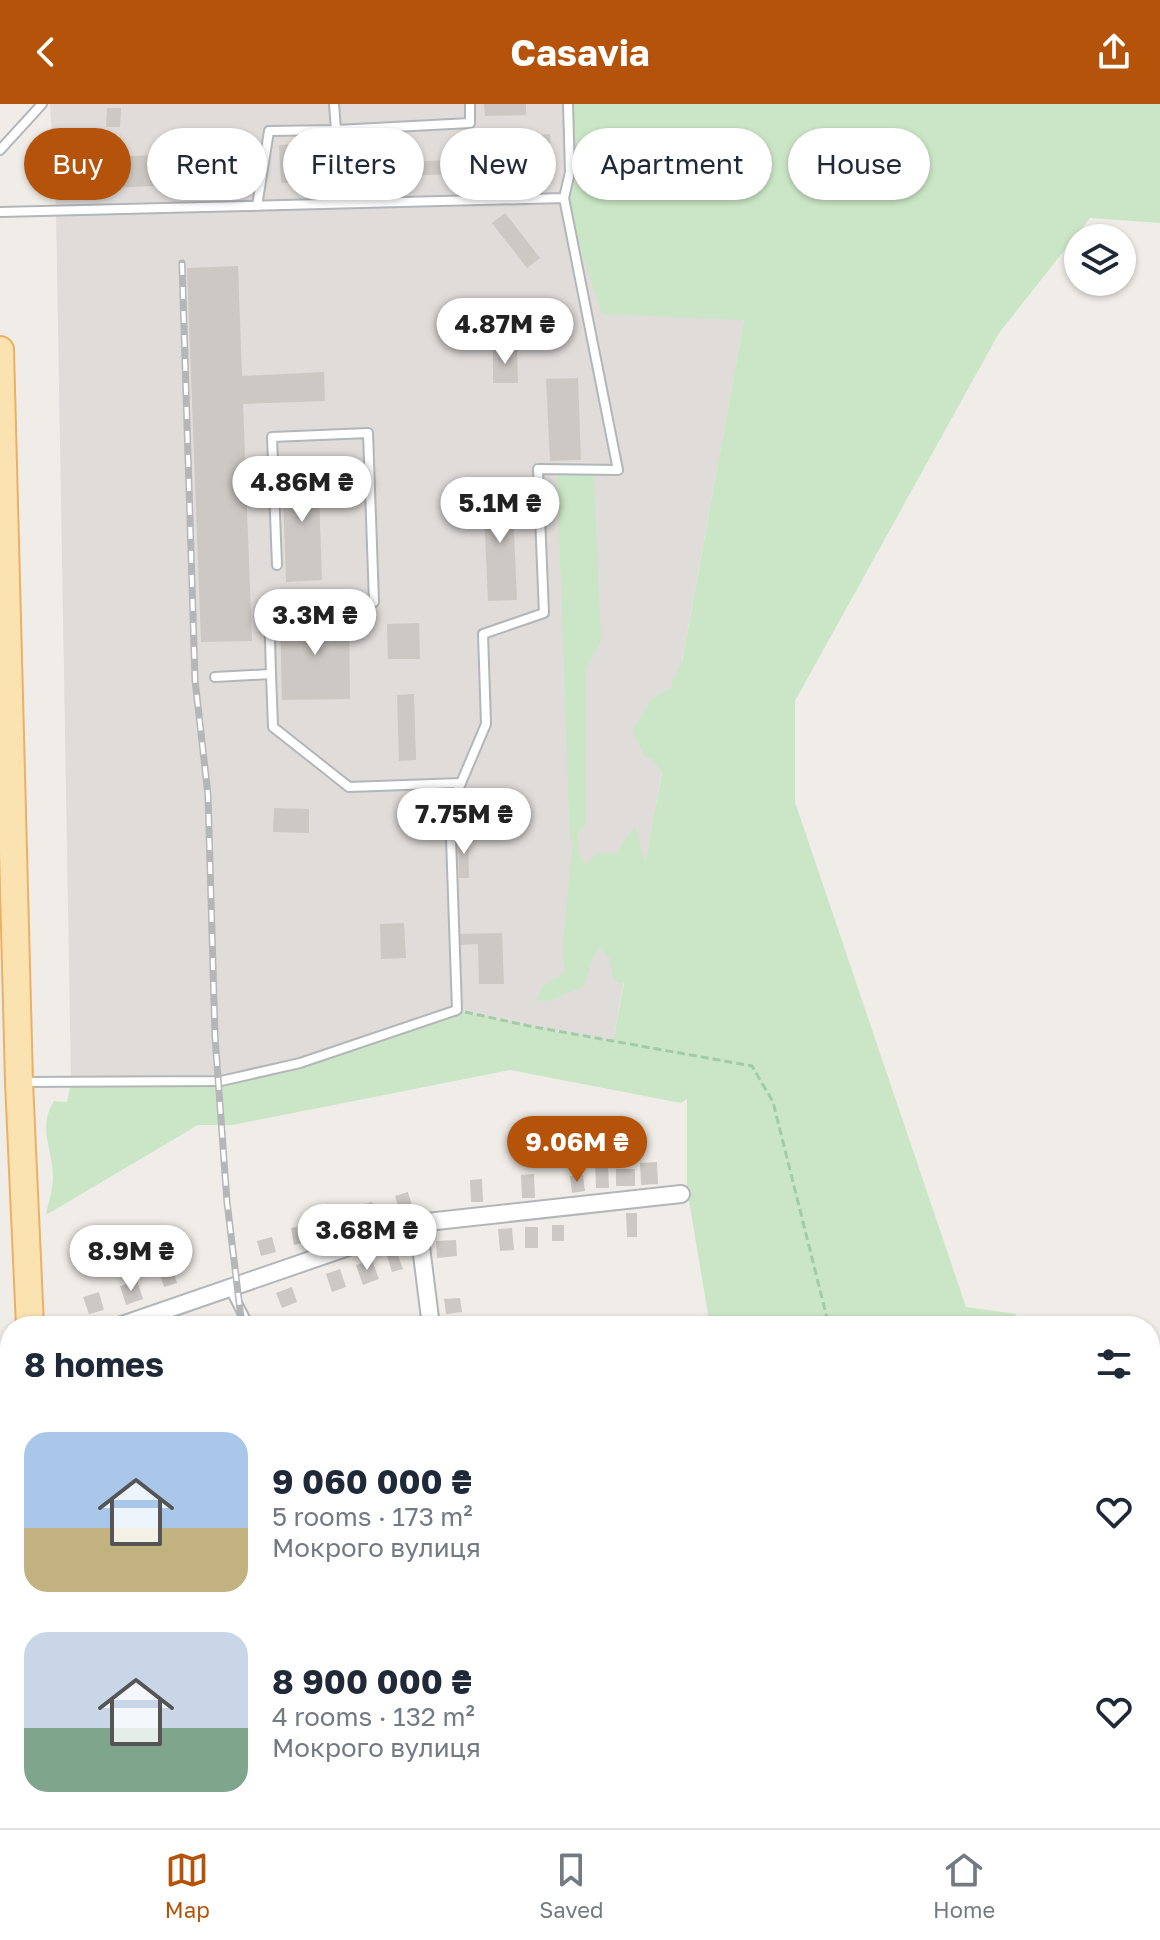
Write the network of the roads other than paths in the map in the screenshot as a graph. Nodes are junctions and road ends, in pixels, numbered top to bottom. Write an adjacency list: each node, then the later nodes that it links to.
1 (42, 104): 8 (lane)
2 (334, 104): 5 (lane)
3 (470, 104): 6 (lane)
4 (568, 104): 9 (lane)
5 (336, 128)
6 (374, 128)
7 (283, 131): 10 (lane)
8 (0, 150)
9 (564, 198): 10 (lane); 17 (lane)
10 (257, 206): 11 (lane)
11 (0, 212)
12 (0, 350): 13 (main road)
13 (0, 366): 18 (main road)
14 (277, 565): 15 (lane)
15 (271, 674): 16 (lane); 17 (lane)
16 (215, 677)
17 (461, 783): 18 (lane)
18 (19, 1082): 22 (main road)
19 (681, 1194): 20 (street)
20 (418, 1223): 21 (street); 25 (street)
21 (230, 1288): 23 (street); 24 (lane)
22 (30, 1316)
23 (148, 1316)
24 (244, 1316)
25 (430, 1316)

